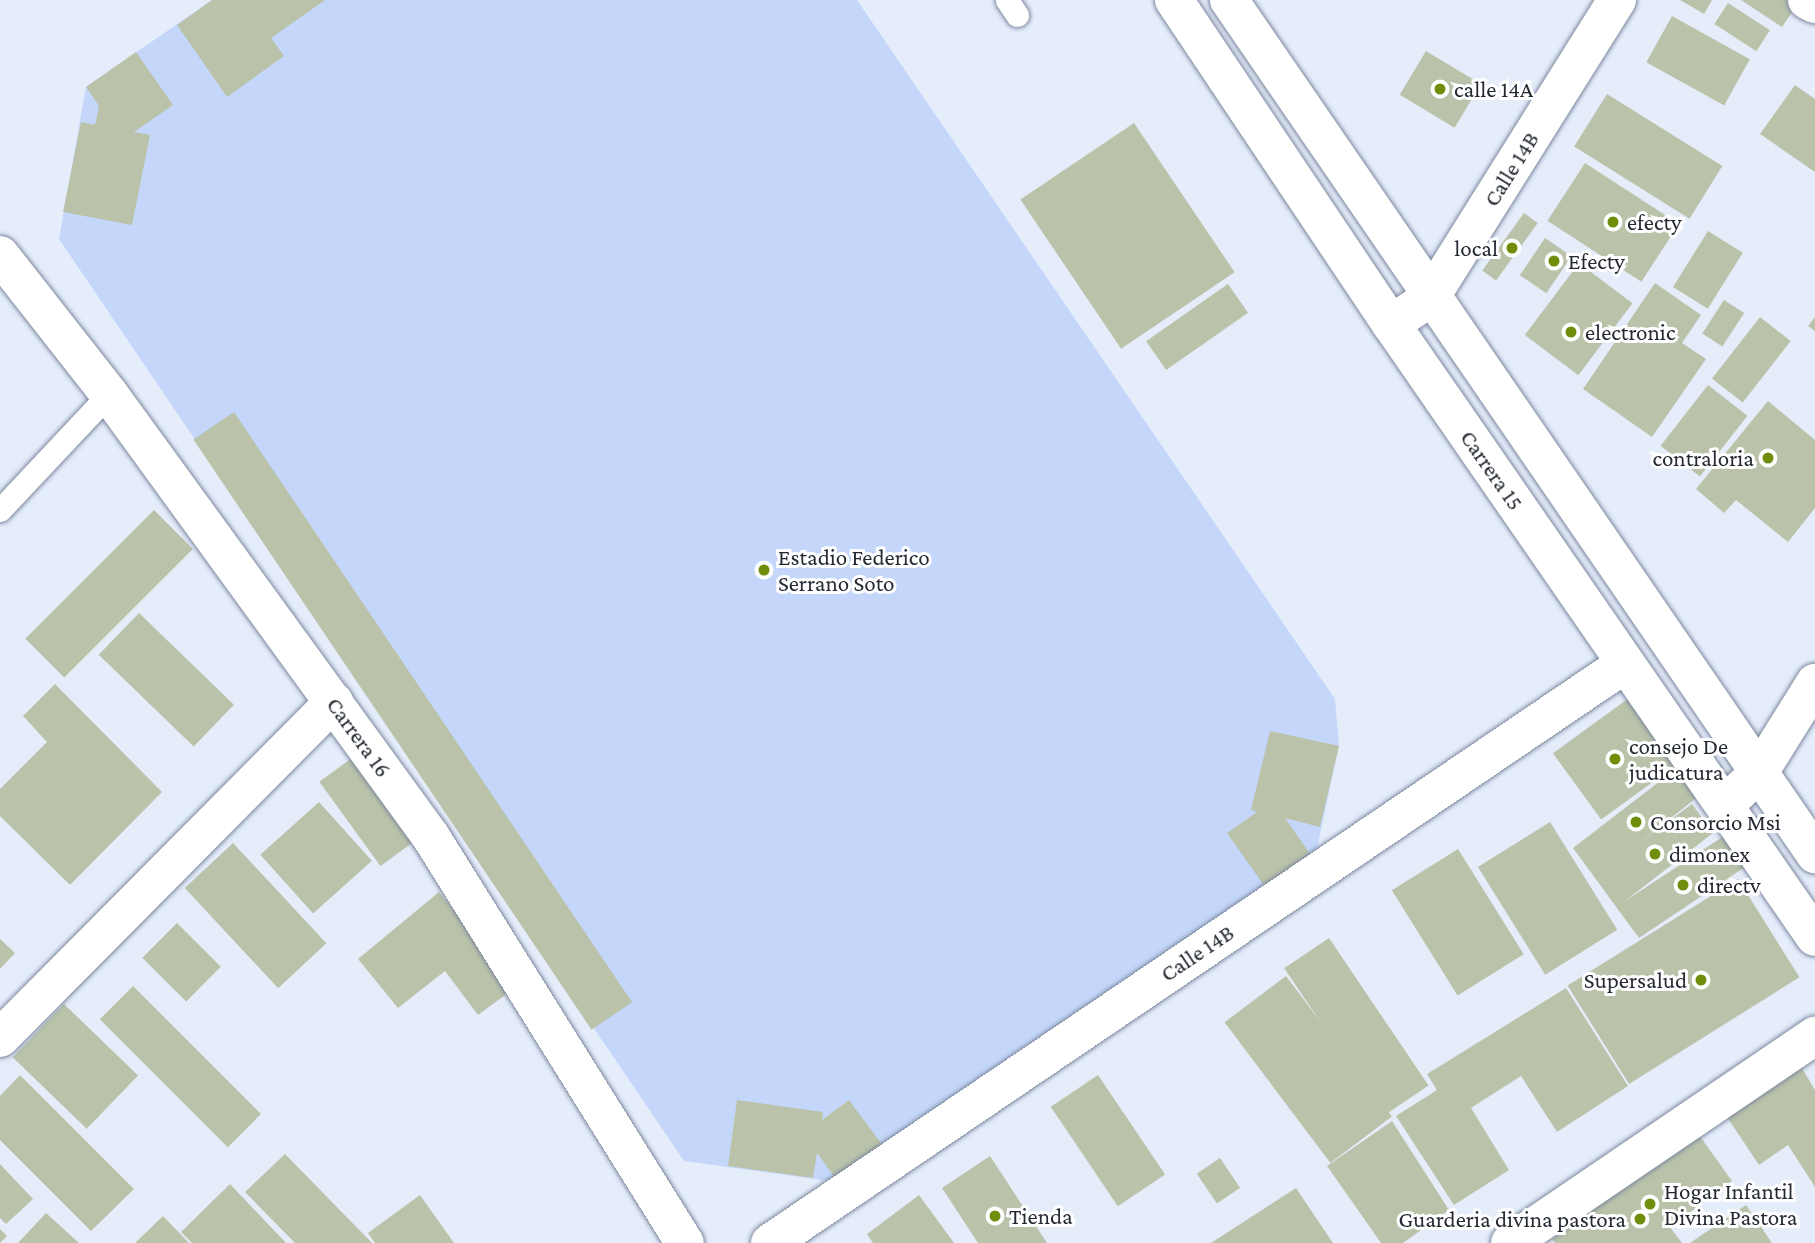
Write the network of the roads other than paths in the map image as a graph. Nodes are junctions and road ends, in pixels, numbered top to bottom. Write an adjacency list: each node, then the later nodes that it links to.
1 (1174, 0): 8 (street, Carrera 15)
2 (1229, 0): 7 (street, Carrera 15)
3 (1617, 0): 7 (street, Calle 14B)
4 (1807, 0): 5 (street)
5 (1815, 4)
6 (0, 255): 9 (street, Carrera 16)
7 (1430, 298): 8 (street, Calle 14B); 14 (street, Carrera 15)
8 (1391, 324): 11 (street, Carrera 15)
9 (109, 394): 10 (lane); 13 (street, Carrera 16)
10 (0, 510)
11 (1625, 664): 15 (street, Carrera 15); 21 (street, Calle 14B)
12 (1815, 683): 14 (street)
13 (334, 702): 19 (street); 20 (street, Carrera 16)
14 (1760, 772): 15 (street); 16 (street, Carrera 15)
15 (1726, 804): 17 (street, Carrera 15)
16 (1815, 854)
17 (1815, 937)
18 (1815, 1036): 22 (street)
19 (0, 1038)
20 (685, 1243)
21 (770, 1243)
22 (1510, 1243)

